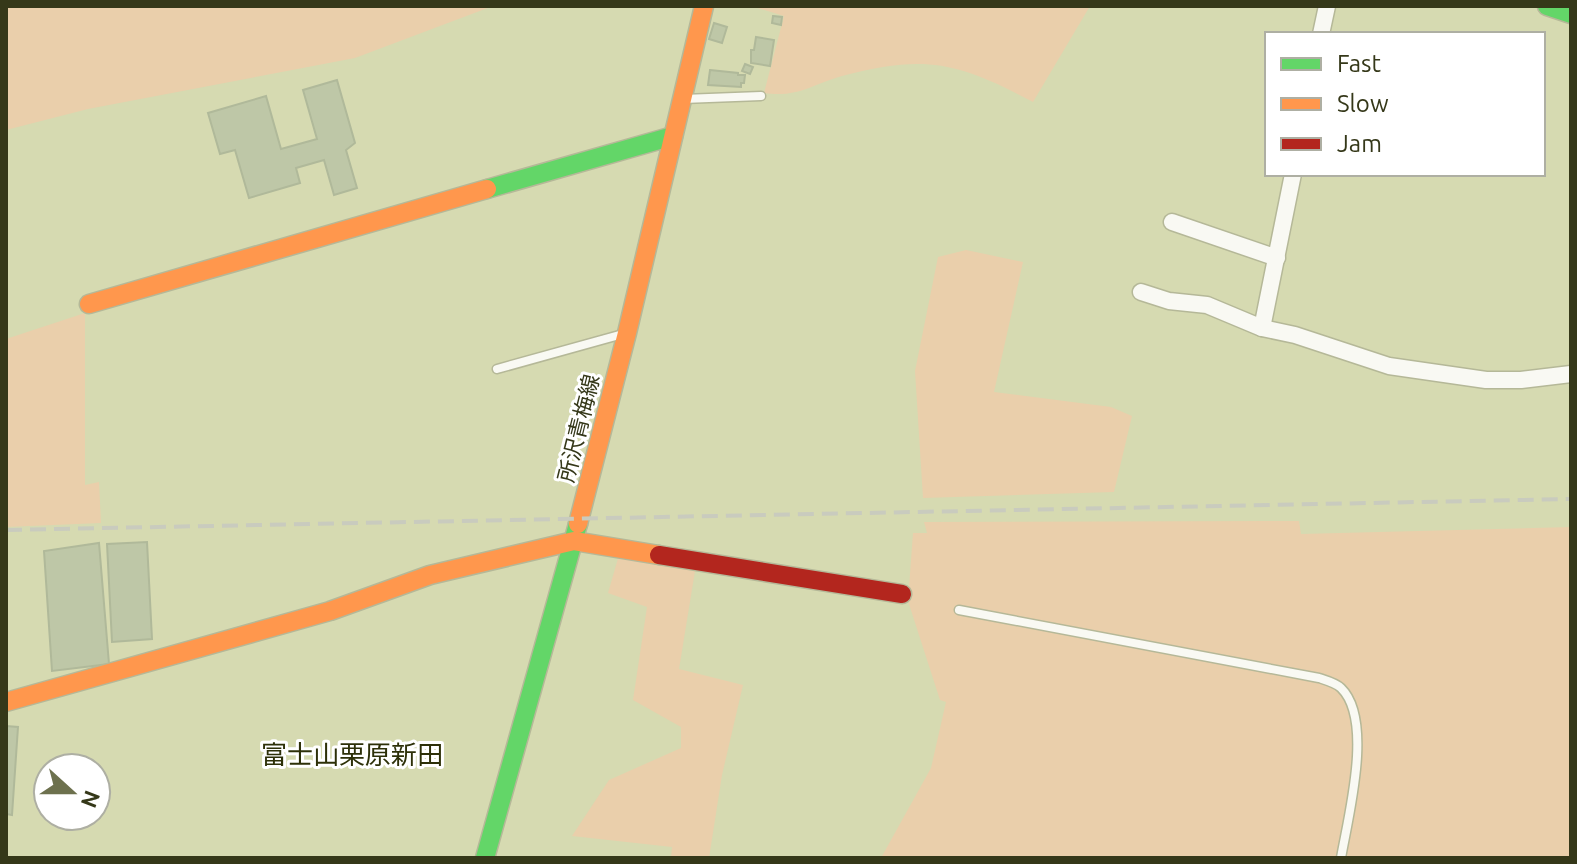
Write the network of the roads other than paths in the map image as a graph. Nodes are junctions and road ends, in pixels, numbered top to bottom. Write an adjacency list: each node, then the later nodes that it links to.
1 (704, 6): 7 (street, 所沢青梅線)
2 (1327, 6): 5 (street)
3 (1547, 6): 4 (street)
4 (1571, 14)
5 (1321, 32)
6 (761, 96): 7 (lane)
7 (683, 99): 8 (street, 所沢青梅線)
8 (673, 136): 13 (street); 15 (street, 所沢青梅線)
9 (1293, 176): 11 (street)
10 (1172, 222): 11 (street)
11 (1277, 258): 14 (street)
12 (1141, 292): 14 (street)
13 (89, 304)
14 (1262, 328): 17 (street)
15 (627, 333): 16 (lane); 18 (street, 所沢青梅線)
16 (497, 369)
17 (1571, 374)
18 (574, 541): 19 (street); 21 (street); 22 (street, 所沢青梅線)
19 (902, 594)
20 (959, 610): 23 (lane)
21 (6, 702)
22 (485, 858)
23 (1341, 858)

